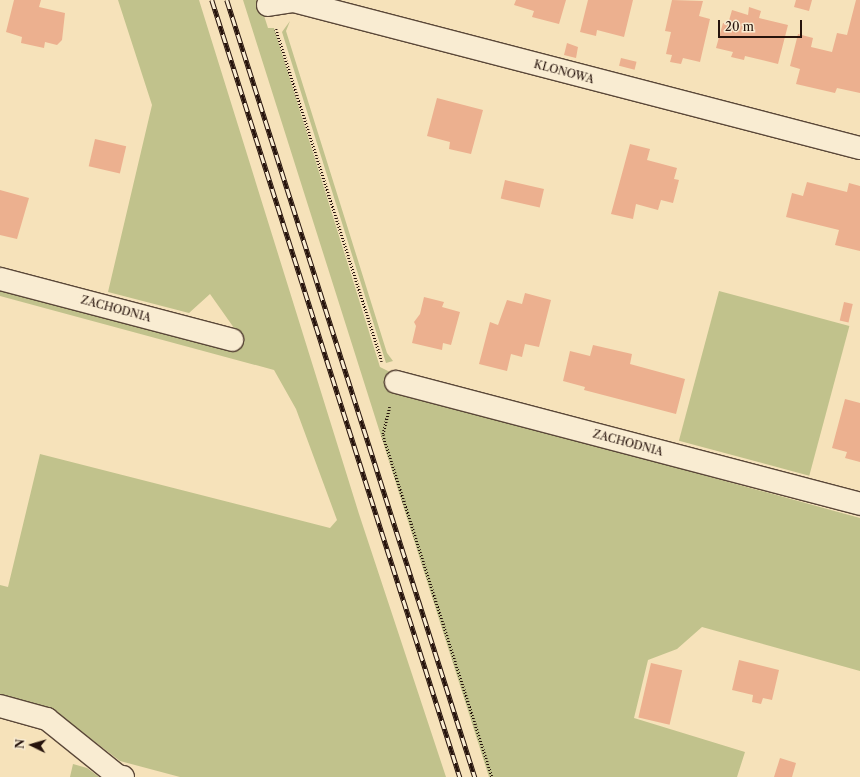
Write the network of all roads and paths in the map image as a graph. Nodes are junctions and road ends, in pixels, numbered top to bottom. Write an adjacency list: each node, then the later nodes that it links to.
1 (268, 5): 2 (street, KLONOWA); 5 (path)
2 (860, 148)
3 (0, 279): 4 (street, ZACHODNIA)
4 (232, 340)
5 (396, 382): 6 (street, ZACHODNIA); 9 (path)
6 (860, 504)
7 (0, 706): 8 (street)
8 (123, 777)
9 (492, 777)

